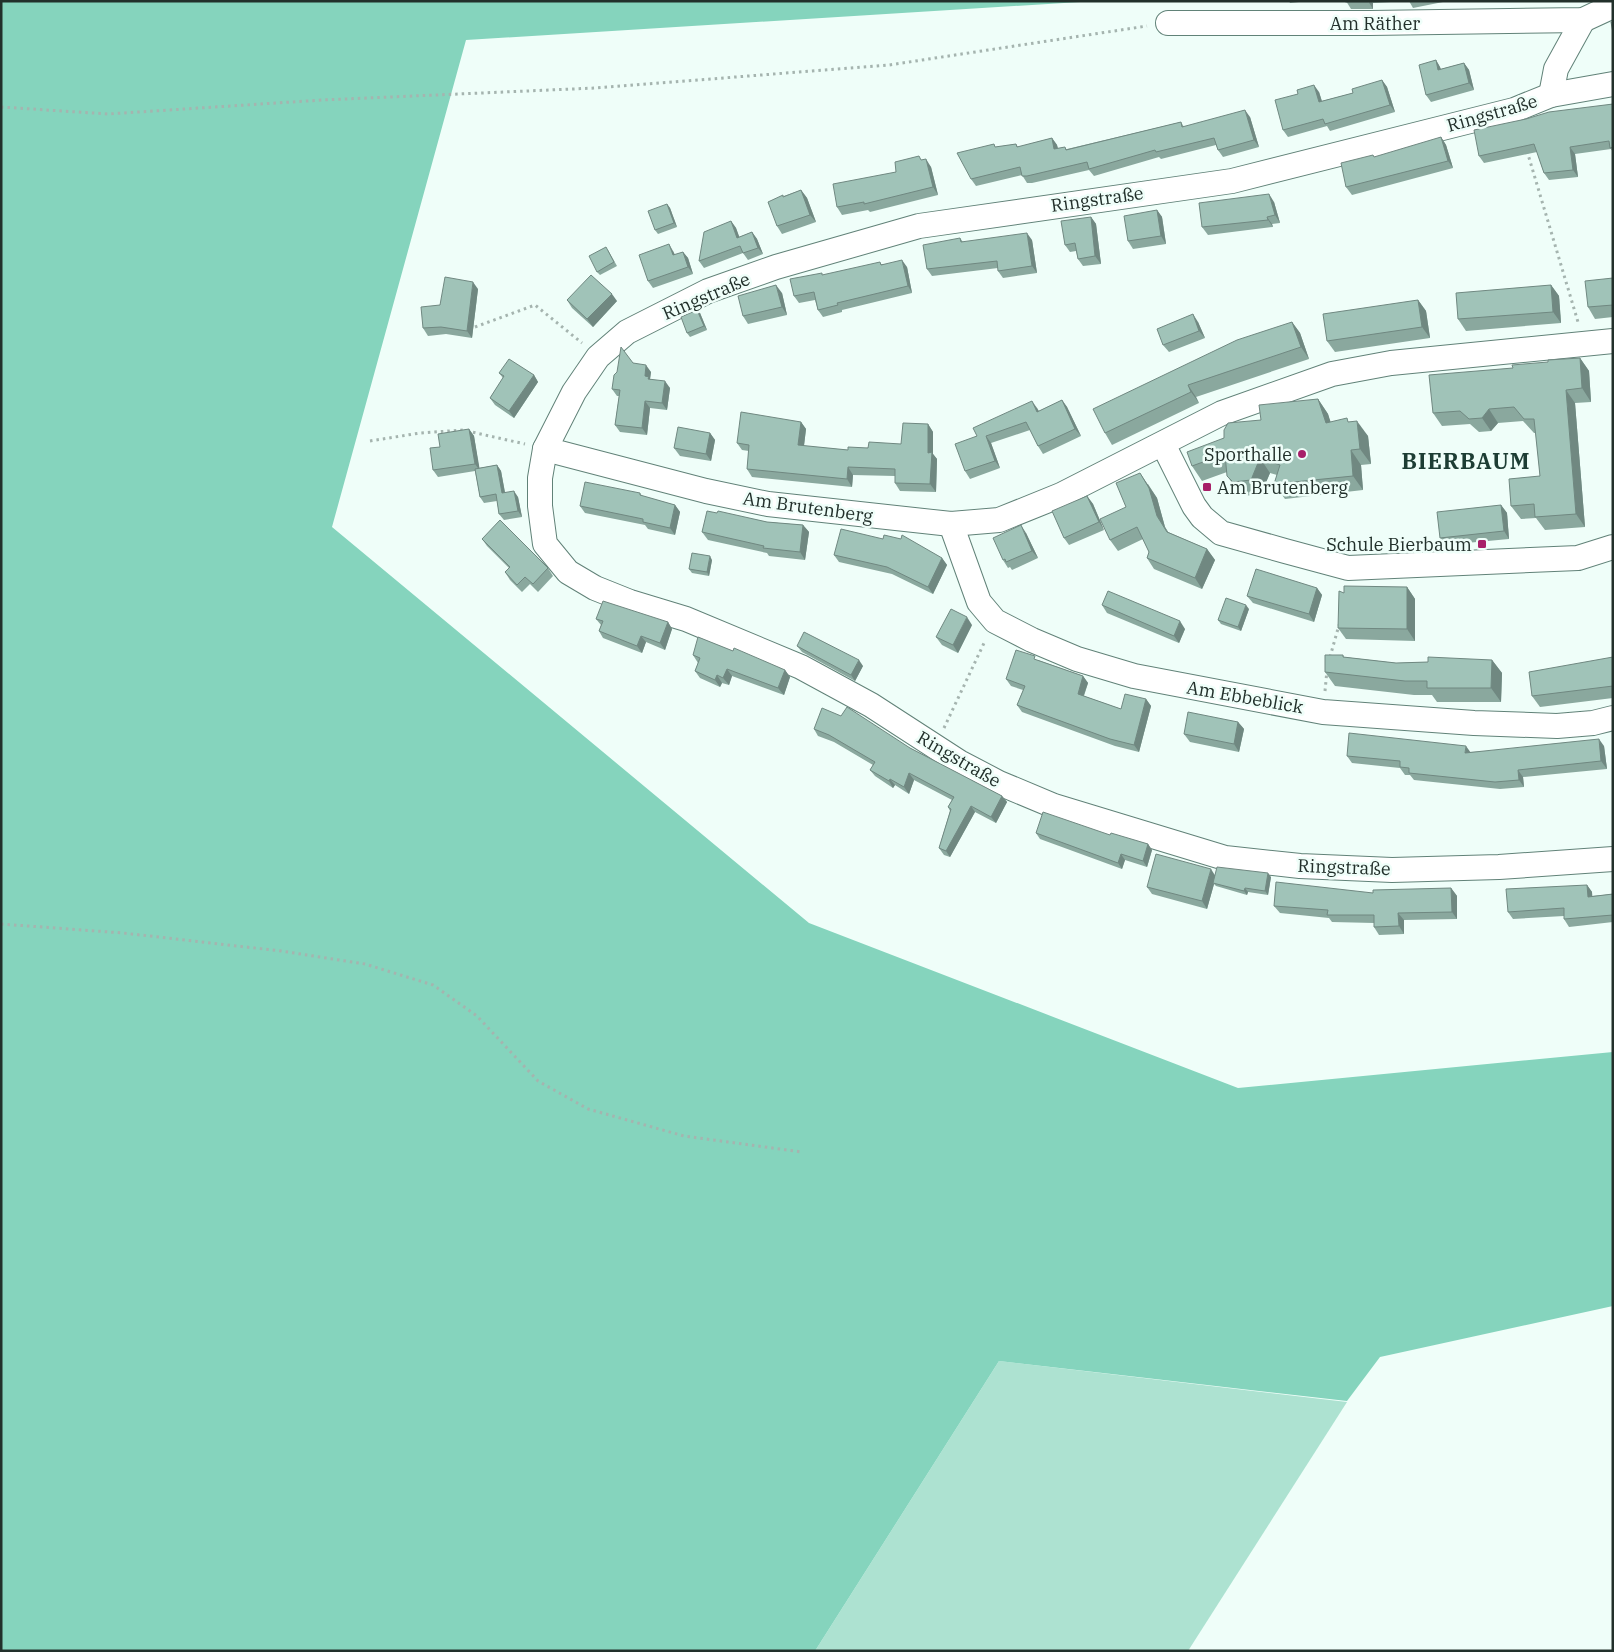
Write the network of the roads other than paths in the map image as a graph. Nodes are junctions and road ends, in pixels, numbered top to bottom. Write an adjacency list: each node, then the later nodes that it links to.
1 (1613, 6): 2 (street, Am Räther)
2 (1583, 20): 3 (street, Am Räther); 5 (street)
3 (1168, 23)
4 (1613, 84): 5 (street, Ringstraße)
5 (1551, 95): 8 (street, Ringstraße)
6 (1613, 341): 7 (street, Am Brutenberg)
7 (1163, 444): 9 (street, Am Brutenberg); 10 (street)
8 (545, 449): 9 (street, Am Brutenberg); 12 (street, Ringstraße)
9 (951, 524): 11 (street, Am Ebbeblick)
10 (1613, 547)
11 (1613, 718)
12 (1613, 859)

